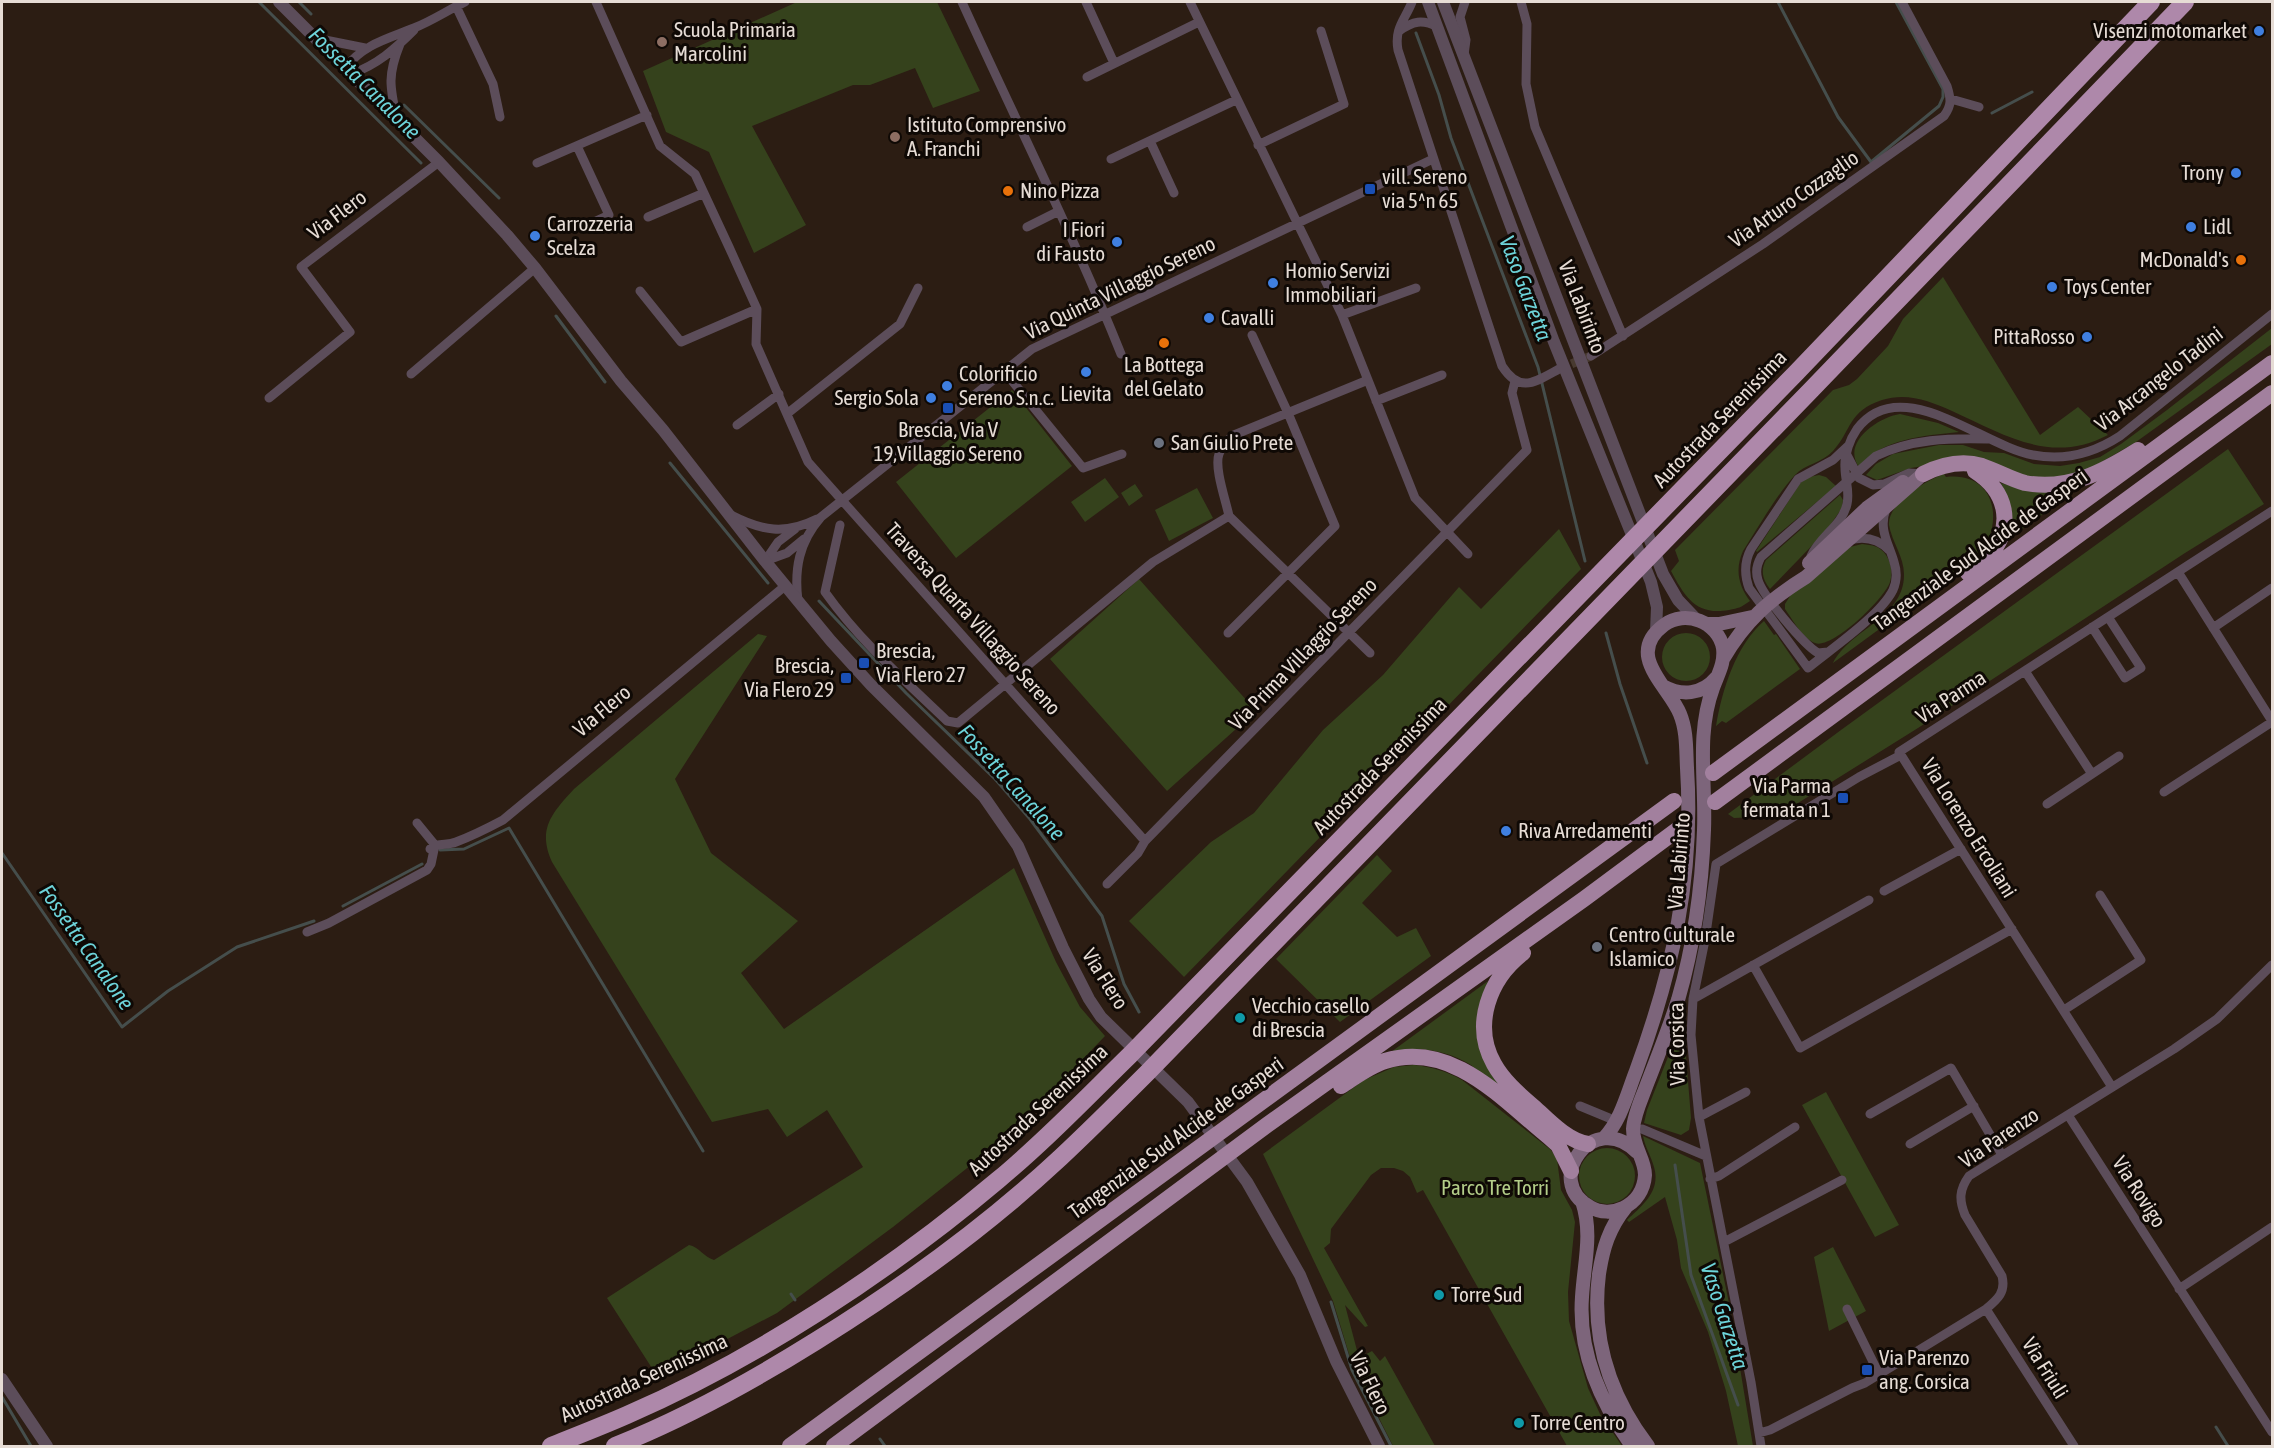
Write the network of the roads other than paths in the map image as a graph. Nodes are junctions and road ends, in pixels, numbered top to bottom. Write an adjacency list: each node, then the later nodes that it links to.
1 (279, 2): 21 (street, Via Flero)
2 (465, 2): 15 (street)
3 (596, 2): 31 (street, Traversa Quarta Villaggio Sereno)
4 (962, 2): 43 (street)
5 (1086, 2): 25 (street)
6 (1190, 2): 16 (street)
7 (1412, 2): 20 (street)
8 (1428, 2): 17 (street, Via Labirinto)
9 (1443, 2): 24 (street, Via Labirinto)
10 (1465, 2): 24 (street)
11 (1521, 2): 57 (street)
12 (1902, 2): 28 (street)
13 (2151, 2): 175 (highway, Autostrada Serenissima)
14 (2185, 2): 176 (highway)
15 (456, 6): 18 (street); 32 (street)
16 (1199, 21): 25 (street); 29 (street)
17 (1438, 27): 20 (street); 108 (street, Via Labirinto)
18 (416, 28): 22 (street); 23 (street)
19 (1321, 31): 35 (street)
20 (1399, 31): 38 (street)
21 (315, 38): 23 (street); 26 (street, Via Flero)
22 (400, 45): 26 (street); 33 (street)
23 (365, 48): 26 (street)
24 (1464, 57): 104 (street, Via Labirinto)
25 (1114, 63): 27 (street)
26 (348, 71): 33 (street, Via Flero)
27 (1088, 77)
28 (1951, 99): 30 (street); 57 (street, Via Arturo Cozzaglio)
29 (1236, 100): 34 (street); 35 (street)
30 (1979, 107)
31 (647, 115): 36 (street); 41 (street, Traversa Quarta Villaggio Sereno)
32 (500, 117)
33 (397, 120): 39 (street, Via Flero)
34 (1150, 141): 37 (street); 42 (street)
35 (1258, 145): 45 (street)
36 (577, 146): 40 (street); 46 (street)
37 (1111, 159)
38 (1433, 159): 45 (street, Via Quinta Villaggio Sereno); 66 (street)
39 (439, 162): 48 (street, Via Flero); 69 (street, Via Flero)
40 (537, 163)
41 (704, 193): 44 (street); 52 (street, Traversa Quarta Villaggio Sereno)
42 (1174, 193)
43 (1059, 211): 47 (street); 53 (street)
44 (648, 217)
45 (1299, 222): 53 (street, Via Quinta Villaggio Sereno); 55 (street)
46 (585, 226)
47 (1027, 227)
48 (535, 268): 63 (street); 83 (street, Via Flero)
49 (918, 288): 71 (street)
50 (1416, 288): 55 (street)
51 (640, 291): 52 (street)
52 (758, 309): 68 (street, Traversa Quarta Villaggio Sereno)
53 (1105, 314): 58 (street); 62 (street, Via Quinta Villaggio Sereno)
54 (2272, 314): 75 (street, Via Arcangelo Tadini)
55 (1342, 315): 65 (street)
56 (1252, 336): 72 (street)
57 (1623, 336): 59 (street, Via Arturo Cozzaglio)
58 (1121, 354)
59 (1591, 356)
60 (2272, 363): 74 (highway, Tangenziale Sud Alcide de Gasperi)
61 (1559, 369): 66 (street)
62 (1004, 371): 77 (street); 81 (street, Via Quinta Villaggio Sereno)
63 (411, 374)
64 (1442, 375): 70 (street)
65 (1368, 380): 70 (street); 72 (street)
66 (1515, 381): 89 (street, Via Prima Villaggio Sereno)
67 (2272, 393): 125 (highway)
68 (779, 394): 71 (street, Traversa Quarta Villaggio Sereno); 73 (street)
69 (269, 398)
70 (1376, 401): 89 (street)
71 (788, 413): 81 (street, Traversa Quarta Villaggio Sereno)
72 (1288, 413): 85 (street); 96 (street)
73 (737, 425)
74 (2174, 436): 78 (highway); 105 (highway, Tangenziale Sud Alcide de Gasperi)
75 (1990, 439): 76 (street, Via Arcangelo Tadini); 111 (street, Via Arcangelo Tadini)
76 (1850, 444): 79 (street, Via Arcangelo Tadini); 111 (street, Via Arcangelo Tadini)
77 (1122, 454)
78 (1967, 465): 80 (highway); 105 (highway)
79 (1849, 472): 80 (street); 95 (street)
80 (1923, 474): 82 (main road); 95 (main road)
81 (842, 499): 86 (street, Via Quinta Villaggio Sereno); 117 (street, Traversa Quarta Villaggio Sereno)
82 (1888, 504): 91 (main road); 92 (street, Via Arcangelo Tadini)
83 (726, 512): 88 (street, Via Quinta Villaggio Sereno); 94 (street, Via Flero)
84 (2272, 512): 97 (street, Via Parma)
85 (1229, 516): 96 (street); 117 (street)
86 (821, 517): 88 (street, Via Quinta Villaggio Sereno); 90 (street, Via Quinta Villaggio Sereno)
87 (840, 525): 117 (street)
88 (797, 528): 94 (street, Via Quinta Villaggio Sereno)
89 (1447, 534): 93 (street); 110 (street, Via Prima Villaggio Sereno)
90 (806, 537): 94 (street, Via Quinta Villaggio Sereno); 101 (street, Via Quinta Villaggio Sereno)
91 (1848, 541): 92 (street); 100 (main road)
92 (1889, 550): 111 (street, Via Arcangelo Tadini)
93 (1468, 554)
94 (765, 561): 98 (street, Via Flero)
95 (1806, 566): 100 (main road)
96 (1287, 573): 109 (street); 110 (street)
97 (2178, 573): 103 (street, Via Parma); 107 (street)
98 (785, 586): 101 (street, Via Flero); 130 (street, Via Flero)
99 (2272, 588): 107 (street)
100 (1784, 591): 102 (main road)
101 (798, 602): 179 (street, Via Flero)
102 (1754, 615): 104 (main road); 113 (main road)
103 (2108, 617): 106 (street, Via Parma); 106 (street)
104 (1702, 622): 108 (main road); 113 (main road, Via Labirinto)
105 (1916, 624): 121 (highway, Tangenziale Sud Alcide de Gasperi)
106 (2092, 627): 114 (street, Via Parma)
107 (2213, 628): 118 (street)
108 (1656, 632): 116 (main road, Via Labirinto)
109 (1228, 633)
110 (1349, 633): 112 (street); 129 (street, Via Prima Villaggio Sereno)
111 (1828, 652)
112 (1370, 653)
113 (1723, 659): 115 (main road, Via Labirinto)
114 (2025, 671): 119 (street, Via Parma); 122 (street)
115 (1718, 674): 116 (main road); 153 (main road, Via Labirinto)
116 (1658, 680): 151 (main road, Via Labirinto)
117 (1007, 683): 129 (street, Traversa Quarta Villaggio Sereno)
118 (2272, 721): 123 (street)
119 (1901, 755): 131 (street, Via Lorenzo Ercoliani); 132 (street, Via Lorenzo Ercoliani)
120 (2120, 756): 122 (street)
121 (1713, 773)
122 (2092, 774): 126 (street)
123 (2164, 792)
124 (1674, 801): 177 (highway, Tangenziale Sud Alcide de Gasperi)
125 (1714, 802)
126 (2046, 804)
127 (417, 823): 130 (street)
128 (1677, 830): 136 (highway, Tangenziale Sud Alcide de Gasperi)
129 (1145, 841): 133 (street, Via Prima Villaggio Sereno)
130 (432, 847): 139 (street)
131 (1961, 849): 134 (street); 138 (street, Via Lorenzo Ercoliani)
132 (1716, 864): 142 (street, Via Corsica)
133 (1107, 884)
134 (1884, 891)
135 (2100, 896): 143 (street)
136 (1584, 899): 152 (highway, Tangenziale Sud Alcide de Gasperi); 155 (highway)
137 (1869, 900): 140 (street)
138 (2012, 930): 140 (street); 143 (street, Via Lorenzo Ercoliani)
139 (308, 932)
140 (1753, 965): 142 (street)
141 (2272, 965): 144 (street, Via Parenzo)
142 (1693, 999): 150 (street, Via Corsica)
143 (2064, 1010): 144 (street, Via Lorenzo Ercoliani)
144 (2112, 1087): 149 (street, Via Parenzo)
145 (1746, 1092): 150 (street)
146 (1580, 1106): 151 (street)
147 (1974, 1106): 148 (street); 156 (street); 158 (street)
148 (1870, 1114)
149 (2068, 1115): 158 (street, Via Parenzo); 167 (street, Via Rovigo)
150 (1699, 1117): 159 (street, Via Corsica)
151 (1614, 1120): 155 (main road, Via Labirinto)
152 (1267, 1125): 160 (highway); 178 (highway, Tangenziale Sud Alcide de Gasperi)
153 (1636, 1127): 157 (main road); 159 (street)
154 (1795, 1127): 161 (street)
155 (1596, 1141): 157 (main road); 160 (main road, Via Labirinto)
156 (1910, 1144)
157 (1637, 1152): 164 (main road)
158 (2002, 1155): 169 (street, Via Parenzo)
159 (1706, 1156): 161 (street, Via Corsica)
160 (1571, 1171): 163 (main road)
161 (1710, 1179): 166 (street, Via Corsica)
162 (1842, 1180): 166 (street)
163 (1582, 1201): 164 (main road); 180 (main road)
164 (1626, 1207): 181 (main road)
165 (2272, 1227): 167 (street)
166 (1724, 1242): 173 (street, Via Corsica)
167 (2179, 1289): 172 (street, Via Rovigo)
168 (1847, 1309): 170 (street)
169 (1986, 1309): 170 (street, Via Parenzo); 183 (street, Via Friuli)
170 (1879, 1374): 173 (street, Via Parenzo)
171 (2, 1379): 174 (street)
172 (2272, 1432)
173 (1759, 1433): 182 (street, Via Corsica)
174 (47, 1446)
175 (551, 1446)
176 (615, 1446)
177 (790, 1446)
178 (834, 1446)
179 (1379, 1446)
180 (1632, 1446)
181 (1648, 1446)
182 (1761, 1446)
183 (2074, 1446)

